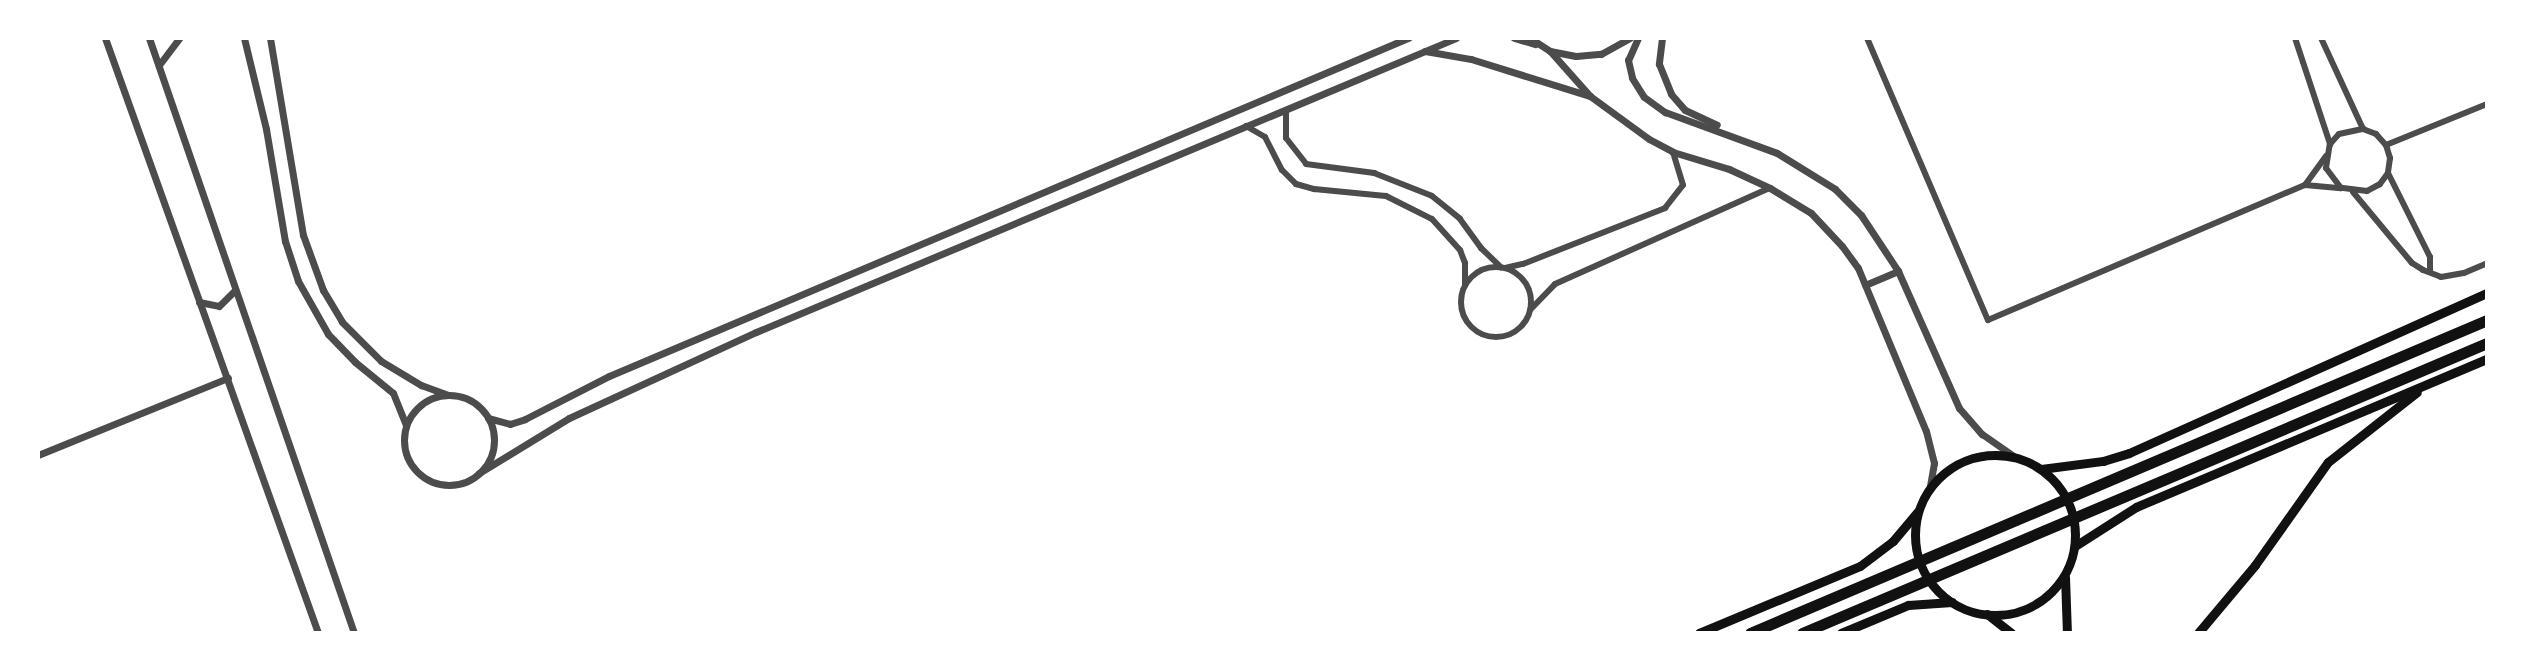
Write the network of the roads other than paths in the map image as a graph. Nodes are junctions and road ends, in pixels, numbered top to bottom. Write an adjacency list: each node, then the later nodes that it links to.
1 (105, 38): 47 (street)
2 (149, 38): 19 (street)
3 (179, 38): 19 (street)
4 (270, 38): 54 (street)
5 (1408, 38): 21 (street)
6 (1456, 38): 17 (street)
7 (1514, 38): 16 (street)
8 (1530, 38): 16 (street)
9 (1630, 38): 18 (street)
10 (1638, 38): 27 (street)
11 (1662, 38): 27 (street)
12 (1867, 38): 33 (street)
13 (2295, 38): 28 (street)
14 (2321, 38): 26 (street)
15 (243, 39): 56 (street)
16 (1540, 45): 18 (street)
17 (1423, 51): 20 (street); 23 (street)
18 (1550, 51): 20 (street)
19 (159, 65): 45 (street)
20 (1590, 96): 30 (street)
21 (1267, 98): 24 (street); 37 (street)
22 (2487, 104): 29 (street)
23 (1286, 111): 24 (street); 40 (street)
24 (1275, 115): 25 (street)
25 (1246, 126): 38 (street); 43 (street)
26 (2363, 129): 28 (street); 29 (street)
27 (1741, 137): 41 (street)
28 (2330, 144): 31 (street)
29 (2386, 145): 32 (street)
30 (1673, 152): 34 (street); 40 (street)
31 (2326, 156): 33 (street); 35 (street)
32 (2388, 173): 36 (street); 42 (street)
33 (2305, 185): 35 (street)
34 (1770, 188): 44 (street); 48 (street)
35 (2341, 188): 36 (street)
36 (2353, 192): 42 (street)
37 (993, 211): 38 (street); 55 (street)
38 (1001, 229): 60 (street)
39 (2487, 263): 42 (street)
40 (1503, 268): 43 (street); 48 (street)
41 (1898, 271): 44 (street); 58 (street)
42 (2430, 271)
43 (1465, 285): 48 (street)
44 (1865, 285): 61 (street)
45 (234, 291): 47 (street); 68 (street)
46 (2487, 293): 59 (main road)
47 (198, 301): 52 (street)
48 (1530, 310)
49 (2487, 320): 70 (highway)
50 (2487, 343): 71 (highway)
51 (2487, 359): 53 (main road)
52 (228, 378): 57 (street); 67 (street)
53 (2424, 385): 63 (main road); 75 (main road)
54 (448, 395): 55 (street); 56 (street)
55 (488, 418): 60 (street)
56 (406, 425): 60 (street)
57 (38, 455)
58 (2015, 457): 59 (main road); 61 (main road)
59 (2041, 469): 63 (main road)
60 (479, 473)
61 (1929, 490): 62 (main road)
62 (1919, 509): 65 (main road); 69 (main road)
63 (2075, 546): 64 (main road)
64 (2065, 575): 66 (main road); 74 (main road)
65 (1952, 602): 66 (main road); 72 (main road)
66 (1987, 614): 73 (main road)
67 (318, 633)
68 (354, 633)
69 (1699, 633)
70 (1750, 633)
71 (1802, 633)
72 (1841, 633)
73 (2011, 633)
74 (2067, 633)
75 (2198, 633)

